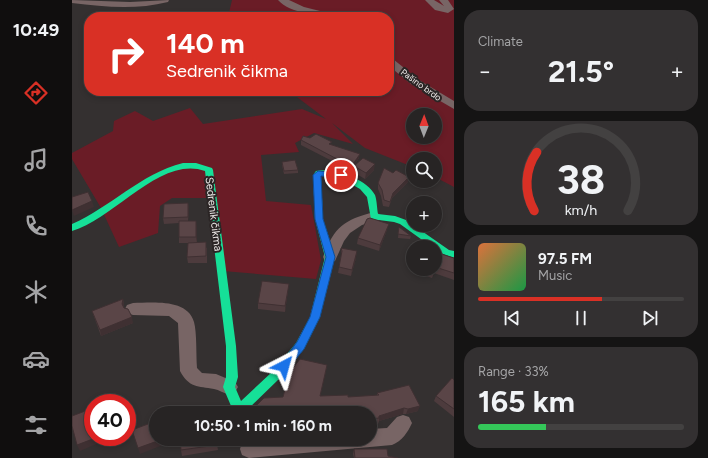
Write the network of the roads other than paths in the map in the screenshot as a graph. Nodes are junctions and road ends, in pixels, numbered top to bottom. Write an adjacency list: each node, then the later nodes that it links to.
1 (72, 0): 2 (street)
2 (165, 0)
3 (282, 0): 6 (street)
4 (429, 0): 5 (street)
5 (443, 0)
6 (314, 12)
7 (394, 65): 8 (street, Pašino brdo)
8 (454, 106)
9 (374, 218): 11 (street); 12 (street); 12 (street)
10 (72, 228): 14 (street, Sedrenik čikma)
11 (454, 255)
12 (330, 257): 16 (street)
13 (134, 309): 14 (street)
14 (229, 387): 15 (street)
15 (237, 406)
16 (246, 406)
17 (403, 423): 18 (street)
18 (377, 437)
19 (284, 446): 20 (street)
20 (249, 449)

